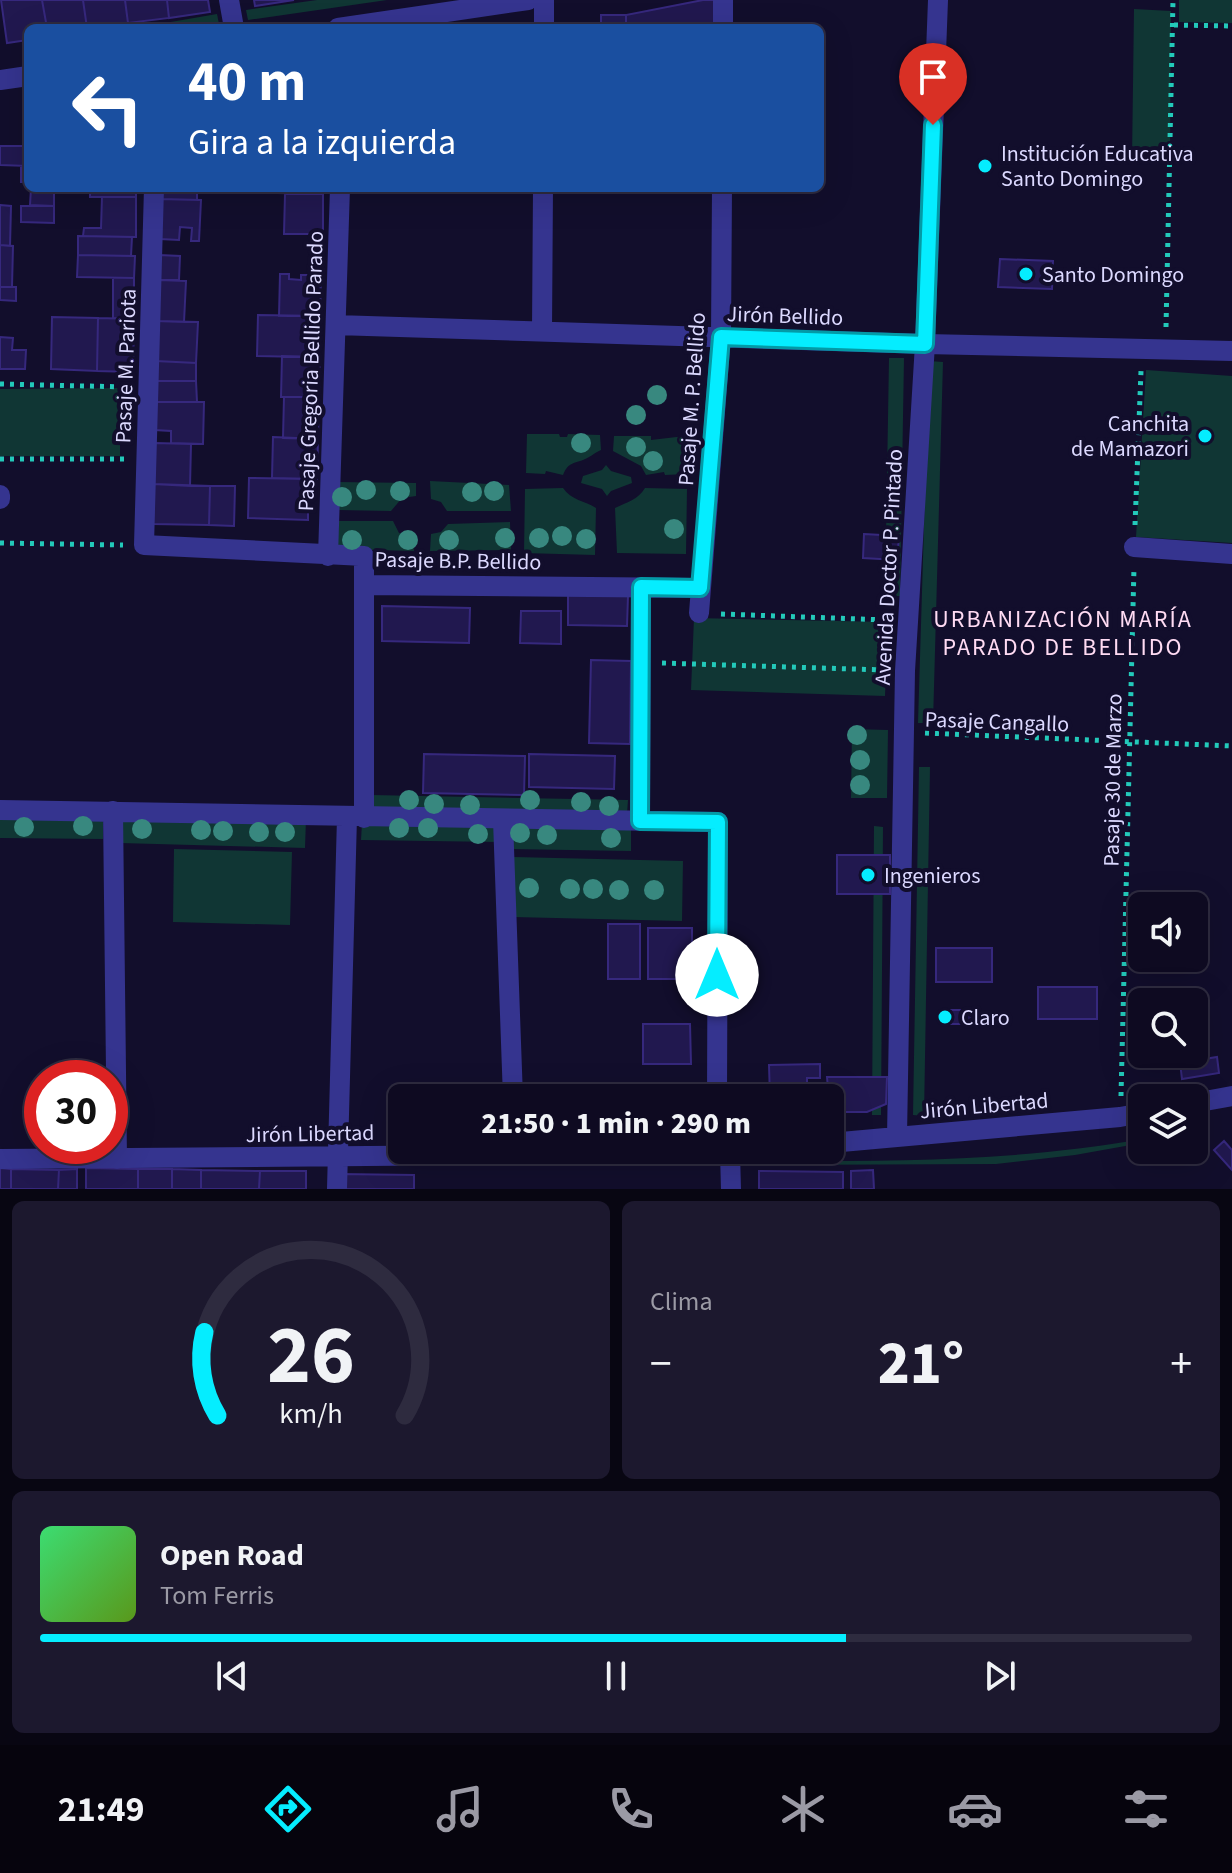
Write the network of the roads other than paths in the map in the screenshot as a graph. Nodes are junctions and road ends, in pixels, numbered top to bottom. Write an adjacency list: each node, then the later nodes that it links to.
1 (229, 0): 6 (street)
2 (528, 0): 7 (street)
3 (544, 0): 8 (street)
4 (723, 0): 9 (street)
5 (938, 0): 19 (street, Avenida Doctor P. Pintado)
6 (233, 24)
7 (369, 24)
8 (544, 24)
9 (723, 24)
10 (24, 77): 11 (street)
11 (0, 80)
12 (154, 192): 21 (street, Pasaje M. Pariota)
13 (340, 192): 16 (street, Pasaje Gregoria Bellido Parado)
14 (543, 192): 17 (street)
15 (722, 192): 18 (street, Pasaje M. P. Bellido)
16 (336, 325): 17 (street, Jirón Bellido); 24 (street, Pasaje Gregoria Bellido Parado)
17 (542, 331): 18 (street, Jirón Bellido)
18 (721, 337): 19 (street, Jirón Bellido); 27 (street, Pasaje M. P. Bellido)
19 (925, 344): 20 (street, Jirón Bellido); 40 (street, Avenida Doctor P. Pintado)
20 (1232, 351)
21 (144, 545): 24 (street, Pasaje B.P. Bellido)
22 (1134, 547): 23 (street)
23 (1232, 554)
24 (328, 556): 25 (street, Pasaje B.P. Bellido)
25 (364, 585): 26 (street, Pasaje B.P. Bellido); 31 (street)
26 (641, 587): 27 (street, Pasaje B.P. Bellido); 33 (street)
27 (700, 588): 28 (street, Pasaje M. P. Bellido)
28 (699, 613)
29 (0, 810): 30 (street)
30 (113, 811): 31 (street); 34 (street)
31 (355, 818): 32 (street); 43 (street)
32 (503, 820): 33 (street); 35 (street)
33 (640, 821): 36 (street)
34 (116, 1060)
35 (512, 1084)
36 (717, 1084)
37 (1232, 1096): 38 (street)
38 (1208, 1100)
39 (1128, 1116): 40 (street, Jirón Libertad)
40 (897, 1137): 41 (street, Jirón Libertad)
41 (844, 1142)
42 (388, 1155): 43 (street, Jirón Libertad)
43 (338, 1156): 46 (street, Jirón Libertad); 48 (street)
44 (0, 1159): 45 (street, Jirón Libertad)
45 (24, 1159)
46 (128, 1159)
47 (724, 1164): 49 (street)
48 (337, 1189)
49 (731, 1189)

